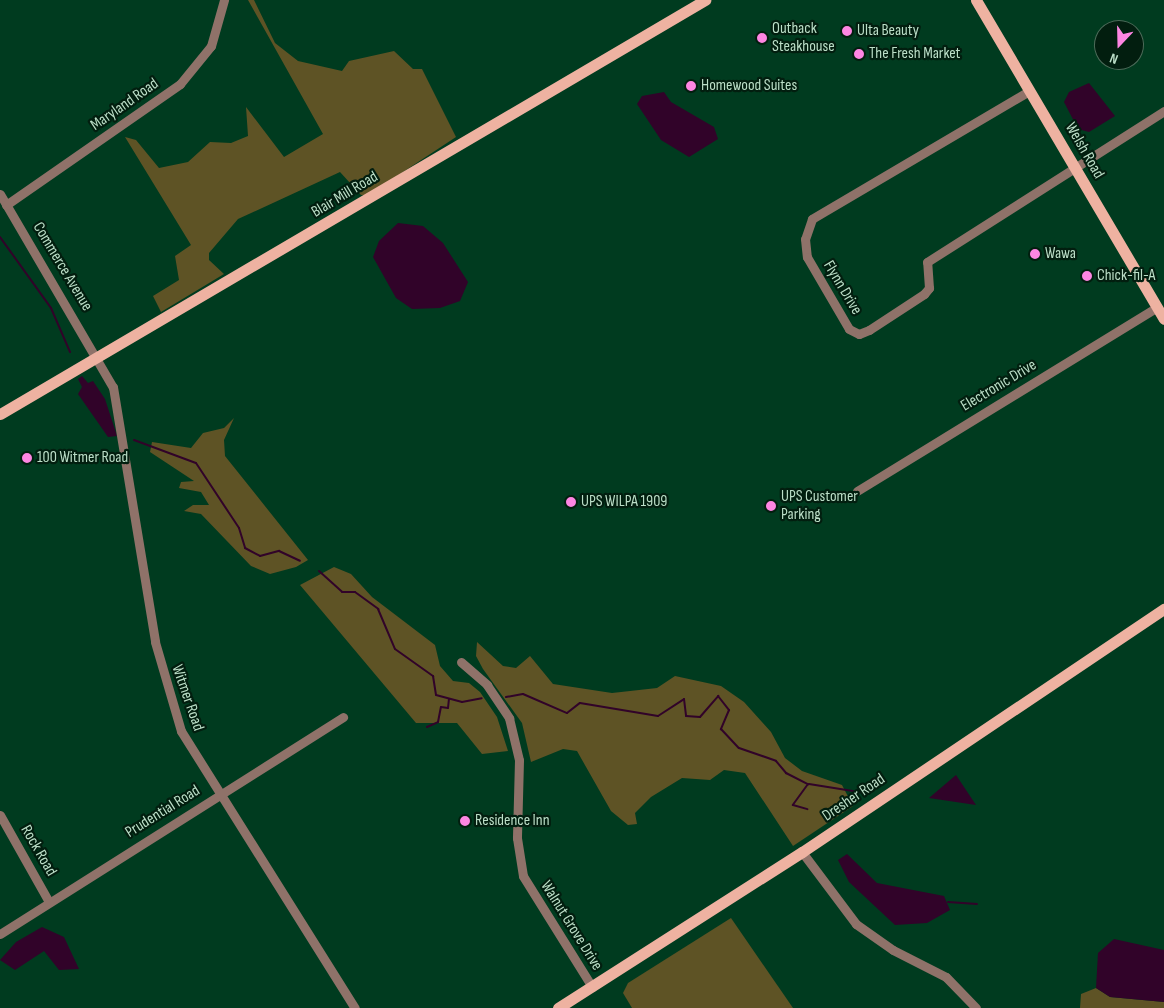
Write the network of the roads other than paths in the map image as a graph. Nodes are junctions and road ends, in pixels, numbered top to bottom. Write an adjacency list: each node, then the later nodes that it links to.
1 (224, 0): 8 (street, Maryland Road)
2 (705, 0): 11 (main road, Blair Mill Road)
3 (976, 0): 4 (main road, Welsh Road)
4 (1029, 91): 6 (main road, Welsh Road); 6 (street, Flynn Drive)
5 (1164, 111): 6 (street)
6 (1073, 165): 9 (main road, Welsh Road)
7 (0, 194): 8 (street, Commerce Avenue)
8 (6, 205): 11 (street, Commerce Avenue)
9 (1157, 307): 10 (main road, Welsh Road); 13 (street, Electronic Drive)
10 (1164, 319)
11 (98, 357): 12 (main road, Blair Mill Road); 17 (street, Witmer Road)
12 (0, 414)
13 (857, 491)
14 (1164, 609): 19 (main road, Dresher Road)
15 (461, 662): 22 (street, Walnut Grove Drive)
16 (343, 717): 17 (street, Prudential Road)
17 (220, 794): 20 (street, Prudential Road); 23 (street, Witmer Road)
18 (0, 816): 20 (street, Rock Road)
19 (802, 852): 22 (main road, Dresher Road); 25 (street)
20 (49, 902): 21 (street, Prudential Road)
21 (0, 934)
22 (592, 987): 24 (main road, Dresher Road)
23 (355, 1008)
24 (558, 1008)
25 (976, 1008)

